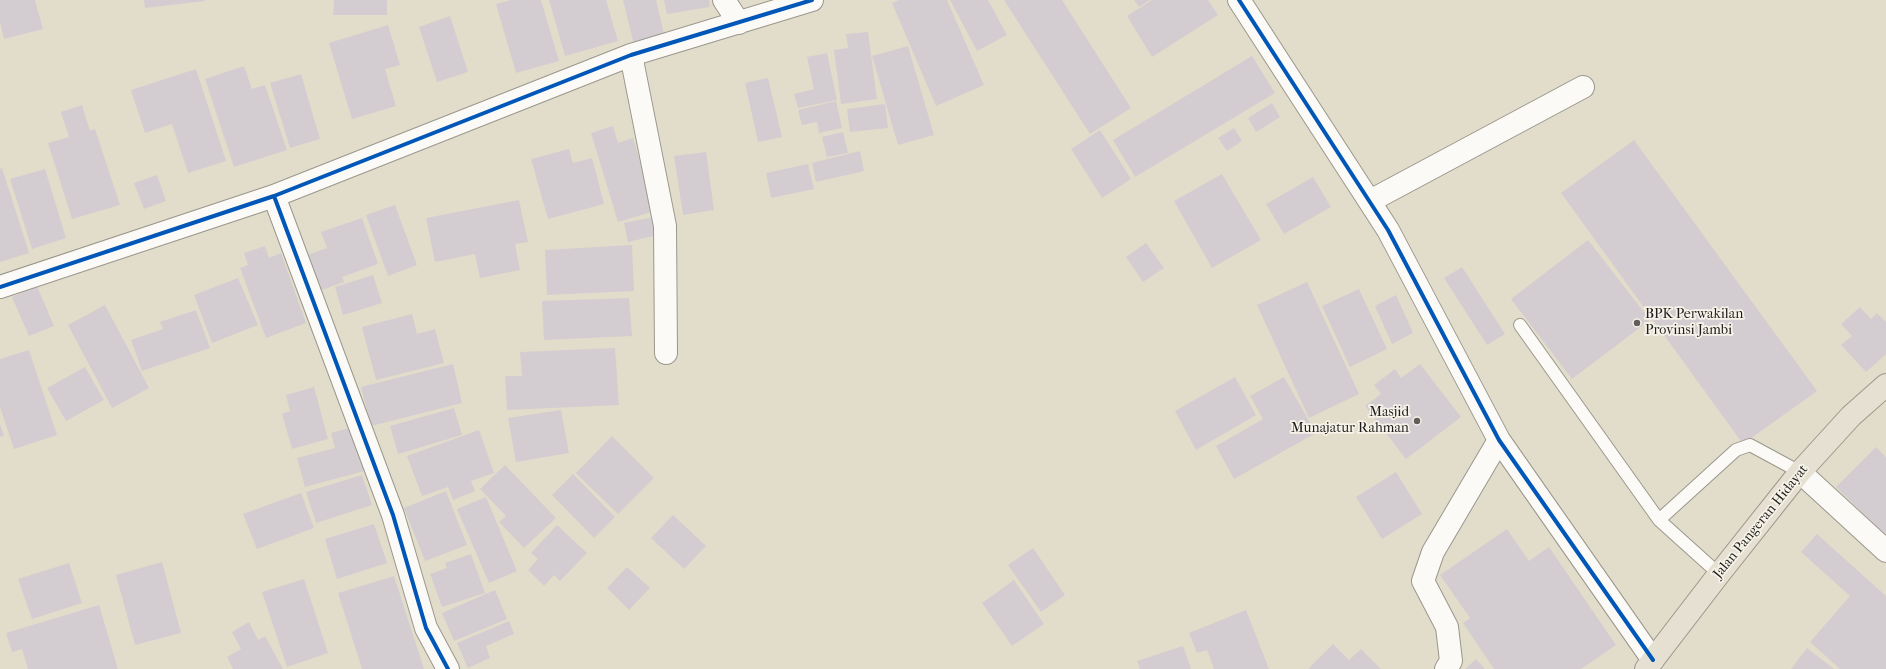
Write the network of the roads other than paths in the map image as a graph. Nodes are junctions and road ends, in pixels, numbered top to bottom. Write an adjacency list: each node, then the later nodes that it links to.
1 (724, 0): 4 (street)
2 (812, 0): 4 (street)
3 (1239, 0): 8 (street)
4 (739, 23): 5 (street)
5 (631, 55): 7 (street); 11 (street)
6 (1583, 87): 8 (street)
7 (274, 196): 9 (street); 19 (street)
8 (1370, 201): 13 (street)
9 (0, 287)
10 (1520, 324): 15 (lane)
11 (666, 353)
12 (1886, 385): 14 (highway, Jalan Pangeran Hidayat)
13 (1499, 440): 18 (street); 20 (street)
14 (1800, 472): 15 (lane); 16 (street); 17 (highway, Jalan Pangeran Hidayat)
15 (1659, 520): 17 (lane)
16 (1886, 551)
17 (1718, 574): 18 (highway, Jalan Pangeran Hidayat)
18 (1650, 664)
19 (448, 669)
20 (1446, 669)

